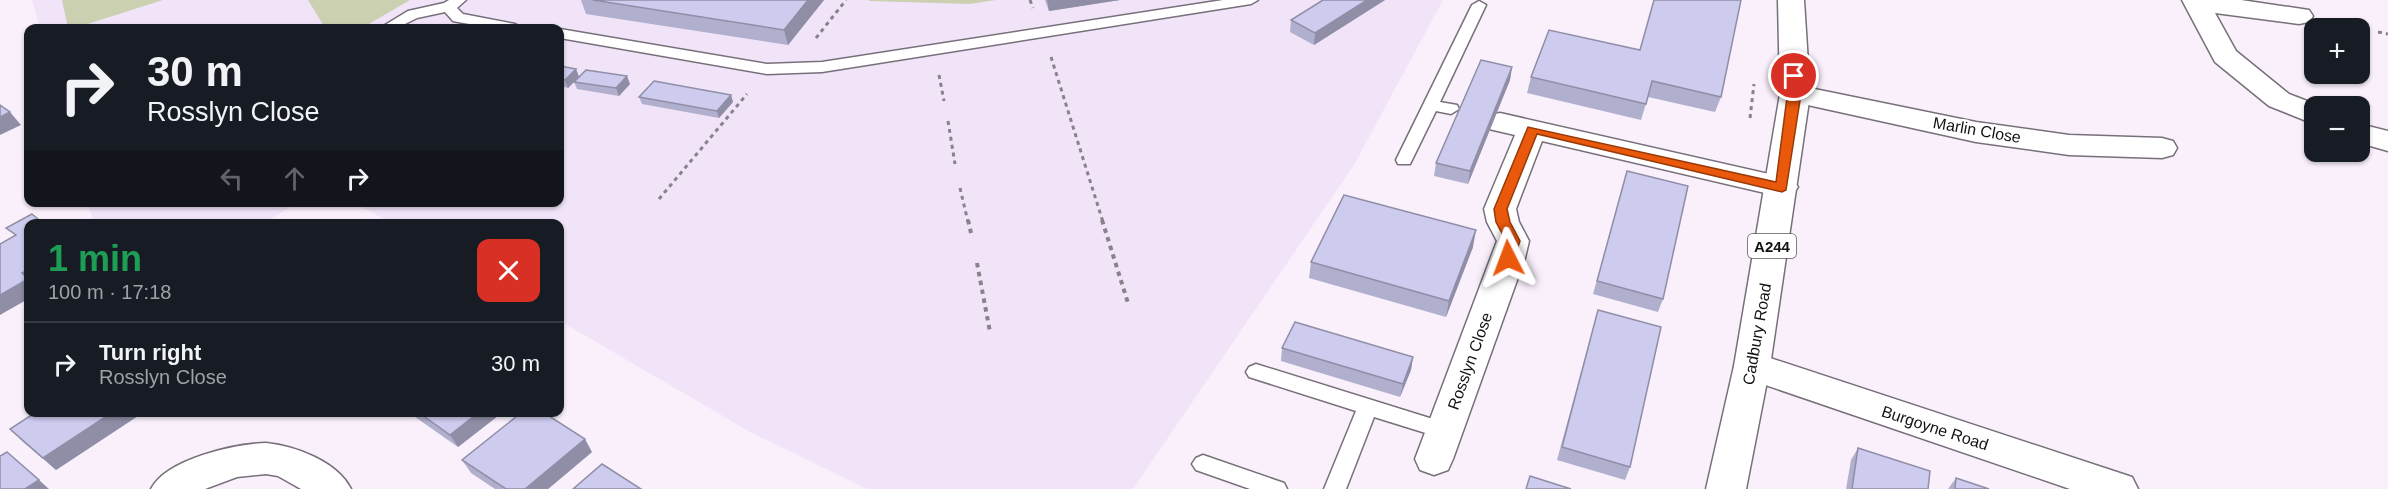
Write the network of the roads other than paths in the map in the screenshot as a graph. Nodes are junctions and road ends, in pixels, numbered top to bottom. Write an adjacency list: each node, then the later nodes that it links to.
1 (1251, 0): 9 (lane)
2 (1791, 0): 10 (street, Cadbury Road / A244)
3 (2195, 1): 6 (street); 13 (street)
4 (454, 3): 7 (lane); 8 (lane)
5 (1479, 5): 11 (lane)
6 (2299, 16)
7 (394, 24)
8 (492, 24)
9 (564, 35)
10 (1795, 94): 18 (street, Marlin Close); 20 (street, Cadbury Road / A244)
11 (1431, 105): 12 (lane); 19 (lane)
12 (1451, 110)
13 (2304, 111)
14 (1500, 122): 15 (street)
15 (1532, 129): 20 (street); 24 (street, Rosslyn Close)
16 (2370, 136): 17 (street)
17 (2388, 141)
18 (2162, 148)
19 (1404, 160)
20 (1782, 187): 21 (street, Cadbury Road / A244)
21 (1752, 366): 30 (street, Cadbury Road / A244); 31 (street, Burgoyne Road)
22 (1256, 372): 23 (lane)
23 (1368, 407): 24 (lane); 29 (lane)
24 (1440, 445)
25 (1203, 464): 28 (lane)
26 (171, 489): 27 (street)
27 (331, 489)
28 (1276, 489)
29 (1335, 489)
30 (1726, 489)
31 (2118, 489)

